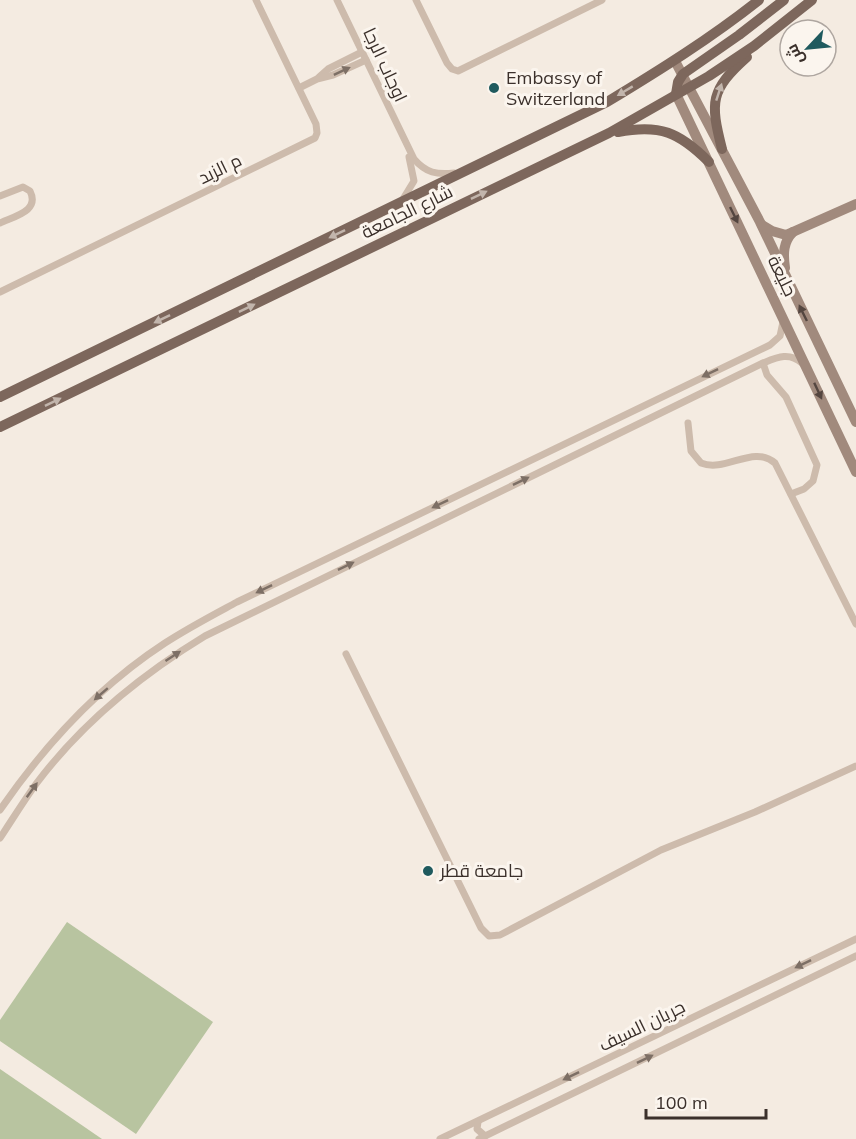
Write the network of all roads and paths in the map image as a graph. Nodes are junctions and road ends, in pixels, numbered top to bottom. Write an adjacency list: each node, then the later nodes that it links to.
1 (256, 0): 16 (street, م الزبد)
2 (337, 0): 10 (street, اوجاب الرجا)
3 (417, 0): 4 (street)
4 (602, 0)
5 (759, 0): 12 (main road, شارع الجامعة)
6 (784, 0): 13 (main road)
7 (817, 0): 8 (street)
8 (808, 4): 9 (main road, شارع الجامعة)
9 (754, 46): 15 (main road, شارع الجامعة); 20 (main road, one-way to 9)
10 (362, 52): 11 (street, اوجاب الرجا); 14 (street)
11 (366, 60): 14 (street, one-way to 11); 19 (street, اوجاب الرجا)
12 (675, 61): 13 (main road, جليعة); 22 (main road, شارع الجامعة, one-way to 22)
13 (683, 74): 15 (main road, جليعة); 17 (main road)
14 (317, 79): 16 (street)
15 (690, 87): 17 (main road, شارع الجامعة); 20 (main road, جليعة)
16 (299, 88): 30 (street, م الزبد)
17 (676, 94): 18 (main road, شارع الجامعة); 21 (main road, جليعة)
18 (609, 133): 21 (main road); 39 (main road, شارع الجامعة, one-way to 18)
19 (405, 143): 22 (street, اوجاب الرجا); 25 (street, اوجاب الرجا)
20 (722, 149): 26 (main road, جليعة)
21 (709, 162): 31 (main road, جليعة, one-way to 31)
22 (471, 168): 25 (main road, شارع الجامعة)
23 (0, 196): 27 (street)
24 (856, 204): 28 (main road)
25 (384, 211): 36 (main road, شارع الجامعة, one-way to 36)
26 (760, 222): 28 (main road); 29 (main road, جليعة)
27 (0, 223)
28 (794, 232): 29 (main road)
29 (788, 280): 37 (main road, جليعة, one-way to 29)
30 (0, 292)
31 (783, 316): 32 (street); 35 (main road, جليعة)
32 (745, 357): 34 (street); 45 (street, one-way to 45)
33 (763, 363): 34 (street); 35 (street); 41 (street)
34 (750, 369): 46 (street, one-way to 34)
35 (808, 369): 40 (main road, جليعة, one-way to 40)
36 (0, 397)
37 (856, 422)
38 (688, 423): 41 (street)
39 (0, 427)
40 (856, 472)
41 (791, 494): 42 (street)
42 (856, 624)
43 (346, 654): 44 (street)
44 (856, 766)
45 (0, 810)
46 (0, 838)
47 (856, 939): 49 (street, جريان السيف, one-way to 49)
48 (856, 957): 50 (street, جريان السيف, one-way to 48)
49 (478, 1122): 50 (street); 51 (street, جريان السيف)
50 (482, 1138)
51 (440, 1139)

